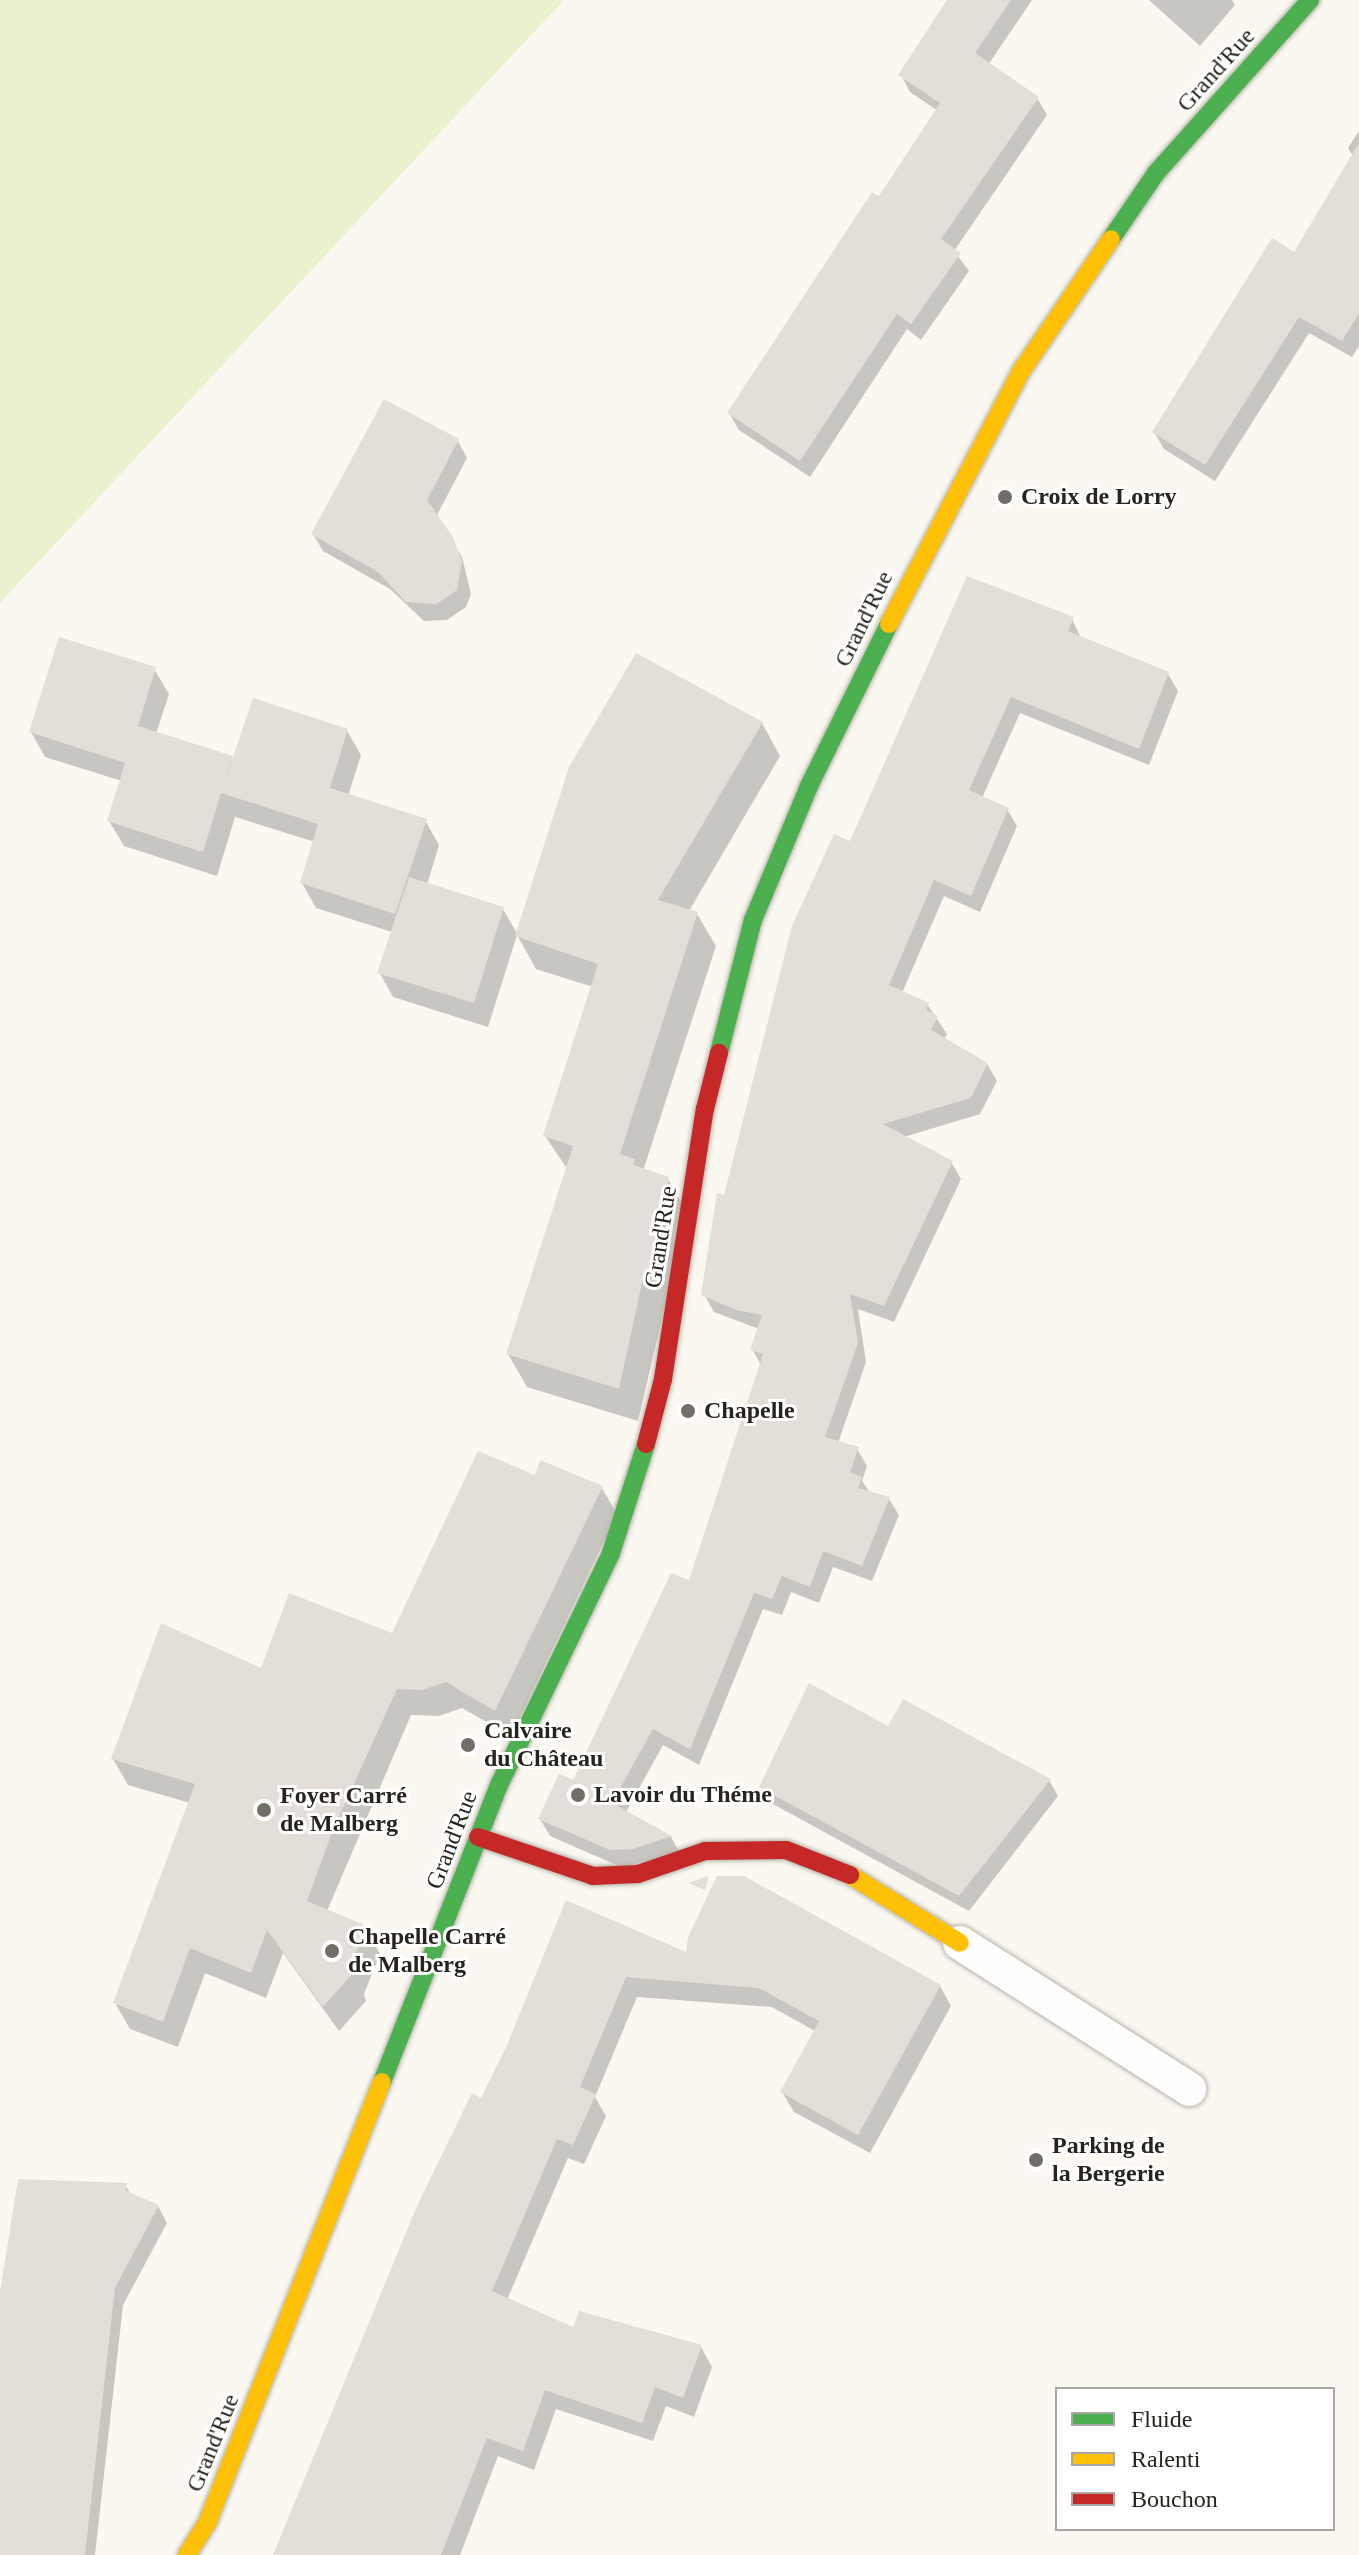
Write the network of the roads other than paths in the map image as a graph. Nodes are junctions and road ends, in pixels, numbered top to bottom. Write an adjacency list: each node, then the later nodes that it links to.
1 (1310, 0): 2 (street, Grand'Rue)
2 (478, 1837): 3 (street); 5 (street, Grand'Rue)
3 (960, 1943): 4 (lane)
4 (1189, 2089)
5 (187, 2555)

